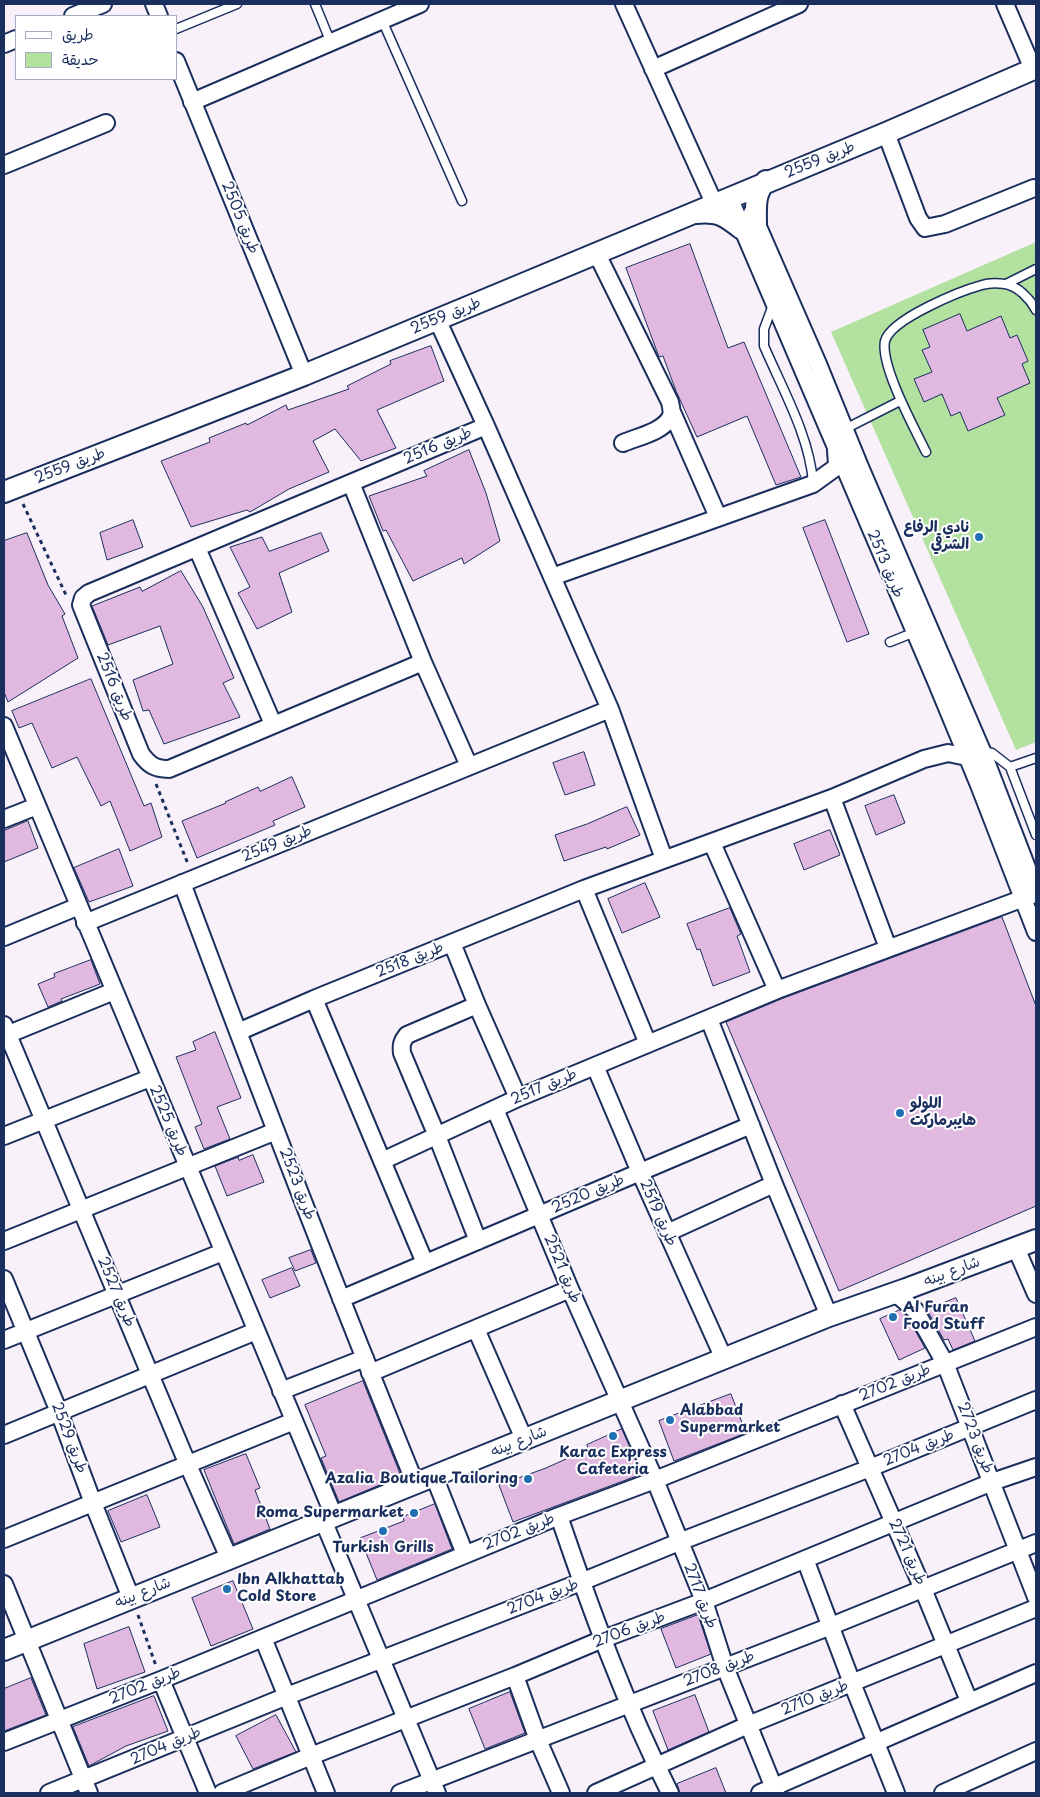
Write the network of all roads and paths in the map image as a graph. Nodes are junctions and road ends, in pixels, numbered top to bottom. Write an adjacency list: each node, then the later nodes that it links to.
1 (103, 4): 8 (street)
2 (238, 4): 10 (lane)
3 (315, 4): 11 (lane)
4 (420, 4): 9 (street)
5 (624, 4): 14 (street, طريق 2513)
6 (799, 4): 14 (street)
7 (1006, 4): 13 (street)
8 (76, 15)
9 (382, 20): 11 (street); 22 (lane)
10 (178, 27)
11 (331, 43): 15 (street)
12 (178, 66): 15 (street, طريق 2505)
13 (1035, 68): 17 (street, طريق 2559)
14 (654, 69): 21 (street, طريق 2513)
15 (192, 102): 31 (street, طريق 2505)
16 (106, 123): 18 (street)
17 (886, 133): 19 (street, طريق 2559); 20 (street)
18 (4, 165)
19 (766, 181): 21 (street, طريق 2559); 24 (street)
20 (1034, 188)
21 (729, 197): 23 (street, طريق 2559); 24 (street, طريق 2513)
22 (462, 201)
23 (689, 214): 24 (street); 25 (street, طريق 2559)
24 (749, 227): 28 (street, طريق 2513); 35 (street, طريق 2513)
25 (597, 254): 30 (street, طريق 2559); 33 (street)
26 (1036, 269): 27 (lane)
27 (1006, 284): 29 (lane); 32 (lane)
28 (774, 300): 37 (street, طريق 2513); 41 (lane)
29 (1036, 310)
30 (436, 319): 31 (street, طريق 2559); 34 (street)
31 (304, 375): 42 (street, طريق 2559)
32 (900, 401): 35 (lane); 38 (lane)
33 (672, 412): 36 (street); 44 (street)
34 (486, 426): 40 (street, طريق 2516); 46 (street)
35 (845, 429): 39 (street, طريق 2513)
36 (623, 443)
37 (836, 449): 39 (street, طريق 2513); 41 (street)
38 (926, 452)
39 (853, 470): 43 (street, طريق 2513); 54 (street, طريق 2513)
40 (351, 483): 45 (street, طريق 2516); 50 (street)
41 (813, 484): 43 (street); 44 (street)
42 (10, 490): 47 (path)
43 (855, 494): 48 (street, طريق 2513)
44 (718, 518): 46 (street)
45 (197, 548): 47 (street, طريق 2516); 52 (street)
46 (552, 576): 51 (street)
47 (81, 606): 56 (street, طريق 2516)
48 (915, 632): 49 (lane); 54 (street, طريق 2513)
49 (890, 642)
50 (423, 662): 52 (street); 57 (street)
51 (610, 709): 57 (street, طريق 2549); 64 (street)
52 (273, 724): 56 (street)
53 (4, 726): 60 (street, طريق 2525)
54 (974, 754): 58 (lane); 59 (street, طريق 2518); 67 (street, طريق 2513)
55 (1036, 758): 58 (lane)
56 (148, 764): 65 (path)
57 (469, 766): 65 (street, طريق 2549)
58 (1010, 768): 62 (lane)
59 (832, 798): 63 (street, طريق 2518); 73 (street)
60 (37, 806): 61 (street); 68 (street, طريق 2525)
61 (4, 819)
62 (1036, 834)
63 (712, 843): 64 (street, طريق 2518); 74 (street)
64 (664, 859): 66 (street, طريق 2518)
65 (188, 881): 69 (street, طريق 2549); 80 (street, طريق 2523)
66 (584, 889): 72 (street, طريق 2518); 81 (street)
67 (1032, 894): 70 (street, طريق 2513); 73 (street, طريق 2517)
68 (79, 906): 69 (street, طريق 2525); 71 (street)
69 (86, 922): 75 (street, طريق 2525)
70 (1036, 932)
71 (4, 937)
72 (452, 943): 76 (street, طريق 2518); 77 (street)
73 (888, 948): 74 (street, طريق 2517)
74 (777, 990): 78 (street, طريق 2517)
75 (114, 991): 79 (street); 83 (street, طريق 2525)
76 (314, 999): 80 (street, طريق 2518); 91 (street)
77 (477, 1005): 84 (street); 90 (street)
78 (709, 1018): 81 (street, طريق 2517); 87 (street)
79 (5, 1032): 86 (street, طريق 2527)
80 (238, 1032): 88 (street, طريق 2523)
81 (648, 1044): 82 (street, طريق 2517)
82 (595, 1066): 84 (street, طريق 2517); 93 (street, طريق 2519)
83 (150, 1078): 86 (street); 92 (street, طريق 2525)
84 (518, 1098): 85 (street, طريق 2517)
85 (495, 1109): 90 (street, طريق 2517); 96 (street, طريق 2521)
86 (43, 1120): 89 (street); 95 (street, طريق 2527)
87 (750, 1125): 93 (street, طريق 2520); 94 (street)
88 (276, 1131): 92 (street); 109 (street, طريق 2523)
89 (4, 1136)
90 (437, 1136): 91 (street, طريق 2517); 99 (street)
91 (382, 1161): 103 (street)
92 (188, 1167): 95 (street); 102 (street, طريق 2525)
93 (640, 1172): 96 (street, طريق 2520); 97 (street, طريق 2519)
94 (774, 1184): 97 (street); 110 (street)
95 (81, 1210): 100 (street); 106 (street, طريق 2527)
96 (539, 1215): 99 (street, طريق 2520); 105 (street, طريق 2521)
97 (667, 1233): 116 (street, طريق 2519)
98 (1036, 1240): 101 (street, شارع بينه)
99 (478, 1241): 103 (street, طريق 2520)
100 (4, 1242)
101 (1016, 1248): 107 (street, شارع بينه); 108 (street)
102 (223, 1252): 106 (street); 114 (street, طريق 2525)
103 (425, 1263): 109 (street, طريق 2520)
104 (4, 1279): 113 (street, طريق 2529)
105 (570, 1289): 112 (street); 122 (street, طريق 2521)
106 (116, 1294): 113 (street); 119 (street, طريق 2527)
107 (892, 1294): 110 (street, شارع بينه); 117 (street, طريق 2723)
108 (1036, 1294)
109 (341, 1298): 118 (street, طريق 2523)
110 (829, 1316): 116 (street, شارع بينه)
111 (1036, 1326): 117 (street, طريق 2702)
112 (476, 1329): 118 (street); 128 (street)
113 (25, 1331): 115 (street); 124 (street, طريق 2529)
114 (256, 1331): 119 (street); 120 (street, طريق 2525)
115 (4, 1340)
116 (724, 1359): 122 (street, شارع بينه)
117 (945, 1363): 123 (street, طريق 2702); 126 (street, طريق 2723)
118 (367, 1366): 120 (street); 134 (street, طريق 2523)
119 (150, 1374): 124 (street); 129 (street, طريق 2527)
120 (281, 1391): 125 (street, طريق 2525)
121 (1036, 1400): 126 (street, طريق 2704)
122 (620, 1401): 128 (street, شارع بينه); 133 (street, طريق 2717)
123 (842, 1404): 131 (street, طريق 2721); 133 (street, طريق 2702)
124 (59, 1412): 127 (street); 136 (street, طريق 2529)
125 (294, 1421): 129 (street); 138 (street, طريق 2525)
126 (971, 1426): 131 (street, طريق 2704); 135 (street, طريق 2723)
127 (4, 1434)
128 (524, 1439): 132 (street, شارع بينه)
129 (188, 1465): 136 (street); 145 (street, طريق 2527)
130 (1036, 1467): 135 (street, طريق 2706)
131 (870, 1468): 139 (street, طريق 2721); 141 (street, طريق 2704)
132 (434, 1476): 134 (street, شارع بينه); 144 (street)
133 (655, 1480): 137 (street, طريق 2702); 141 (street, طريق 2717)
134 (415, 1482): 138 (street, شارع بينه)
135 (992, 1482): 139 (street, طريق 2706); 143 (street, طريق 2723)
136 (93, 1503): 140 (street); 151 (street, طريق 2529)
137 (559, 1516): 144 (street, طريق 2702); 147 (street)
138 (328, 1518): 145 (street, شارع بينه); 152 (street, طريق 2525)
139 (894, 1522): 146 (street, طريق 2706); 149 (street, طريق 2721)
140 (4, 1539)
141 (679, 1542): 147 (street, طريق 2704); 153 (street, طريق 2717)
142 (1036, 1543): 143 (street, طريق 2708)
143 (1019, 1550): 149 (street, طريق 2708); 150 (street, طريق 2723)
144 (465, 1554): 152 (street, طريق 2702)
145 (229, 1558): 151 (street, شارع بينه)
146 (805, 1559): 153 (street, طريق 2706); 155 (street)
147 (581, 1582): 157 (street); 161 (street, طريق 2704)
148 (4, 1584): 158 (street)
149 (923, 1588): 155 (street, طريق 2708); 159 (street, طريق 2721)
150 (1036, 1597)
151 (132, 1598): 158 (street, شارع بينه); 165 (path)
152 (357, 1599): 156 (street, طريق 2702); 161 (street, طريق 2525)
153 (704, 1601): 157 (street, طريق 2706); 162 (street, طريق 2717)
154 (1036, 1608): 159 (street, طريق 2710)
155 (831, 1626): 162 (street, طريق 2708); 166 (street)
156 (263, 1638): 165 (street, طريق 2702); 167 (street)
157 (603, 1639): 164 (street, طريق 2706); 169 (street)
158 (27, 1640): 160 (street, شارع بينه); 171 (street)
159 (946, 1645): 166 (street, طريق 2710); 168 (street, طريق 2721)
160 (4, 1650)
161 (381, 1660): 167 (street, طريق 2704); 170 (street, طريق 2525)
162 (725, 1667): 169 (street, طريق 2708); 172 (street, طريق 2717)
163 (1036, 1673): 168 (street)
164 (515, 1676): 170 (street, طريق 2706); 174 (street)
165 (161, 1680): 171 (street, طريق 2702); 173 (street)
166 (852, 1684): 172 (street, طريق 2710); 176 (street)
167 (287, 1696): 173 (street, طريق 2704); 178 (street)
168 (969, 1701): 176 (street)
169 (630, 1704): 174 (street, طريق 2708); 179 (street)
170 (406, 1719): 178 (street, طريق 2706); 181 (street, طريق 2525)
171 (59, 1720): 175 (street, طريق 2702); 180 (street)
172 (748, 1725): 179 (street, طريق 2710); 182 (street, طريق 2717)
173 (185, 1738): 180 (street, طريق 2704); 184 (street)
174 (538, 1740): 181 (street, طريق 2708); 188 (street)
175 (4, 1742)
176 (875, 1742): 182 (street); 191 (street)
177 (1036, 1752): 192 (street)
178 (311, 1756): 185 (street, طريق 2706); 186 (street)
179 (656, 1766): 189 (street, طريق 2710); 190 (street)
180 (87, 1786): 183 (street, طريق 2704)
181 (435, 1787): 187 (street, طريق 2708)
182 (770, 1791)
183 (49, 1793)
184 (208, 1793)
185 (222, 1793)
186 (326, 1793)
187 (400, 1793)
188 (560, 1793)
189 (596, 1793)
190 (670, 1793)
191 (896, 1793)
192 (943, 1793)

